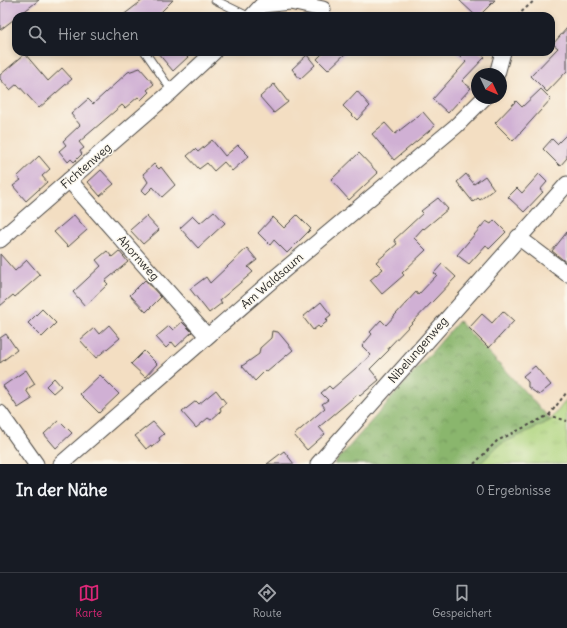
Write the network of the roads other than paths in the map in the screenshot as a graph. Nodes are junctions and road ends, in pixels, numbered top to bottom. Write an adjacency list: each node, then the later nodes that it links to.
1 (215, 0): 3 (lane)
2 (324, 9): 4 (street)
3 (240, 12)
4 (256, 12)
5 (148, 56): 9 (lane)
6 (210, 56): 9 (street, Fichtenweg)
7 (501, 56): 8 (street)
8 (498, 68)
9 (172, 91): 11 (street, Fichtenweg)
10 (478, 104): 16 (street, Am Waldsaum)
11 (69, 180): 14 (street, Fichtenweg); 16 (street, Ahornweg)
12 (567, 184): 13 (street, Nibelungenweg)
13 (518, 237): 15 (street); 20 (street, Nibelungenweg)
14 (0, 240)
15 (567, 274)
16 (207, 336): 19 (street, Am Waldsaum)
17 (0, 413): 18 (street)
18 (36, 464)
19 (61, 464)
20 (318, 464)

